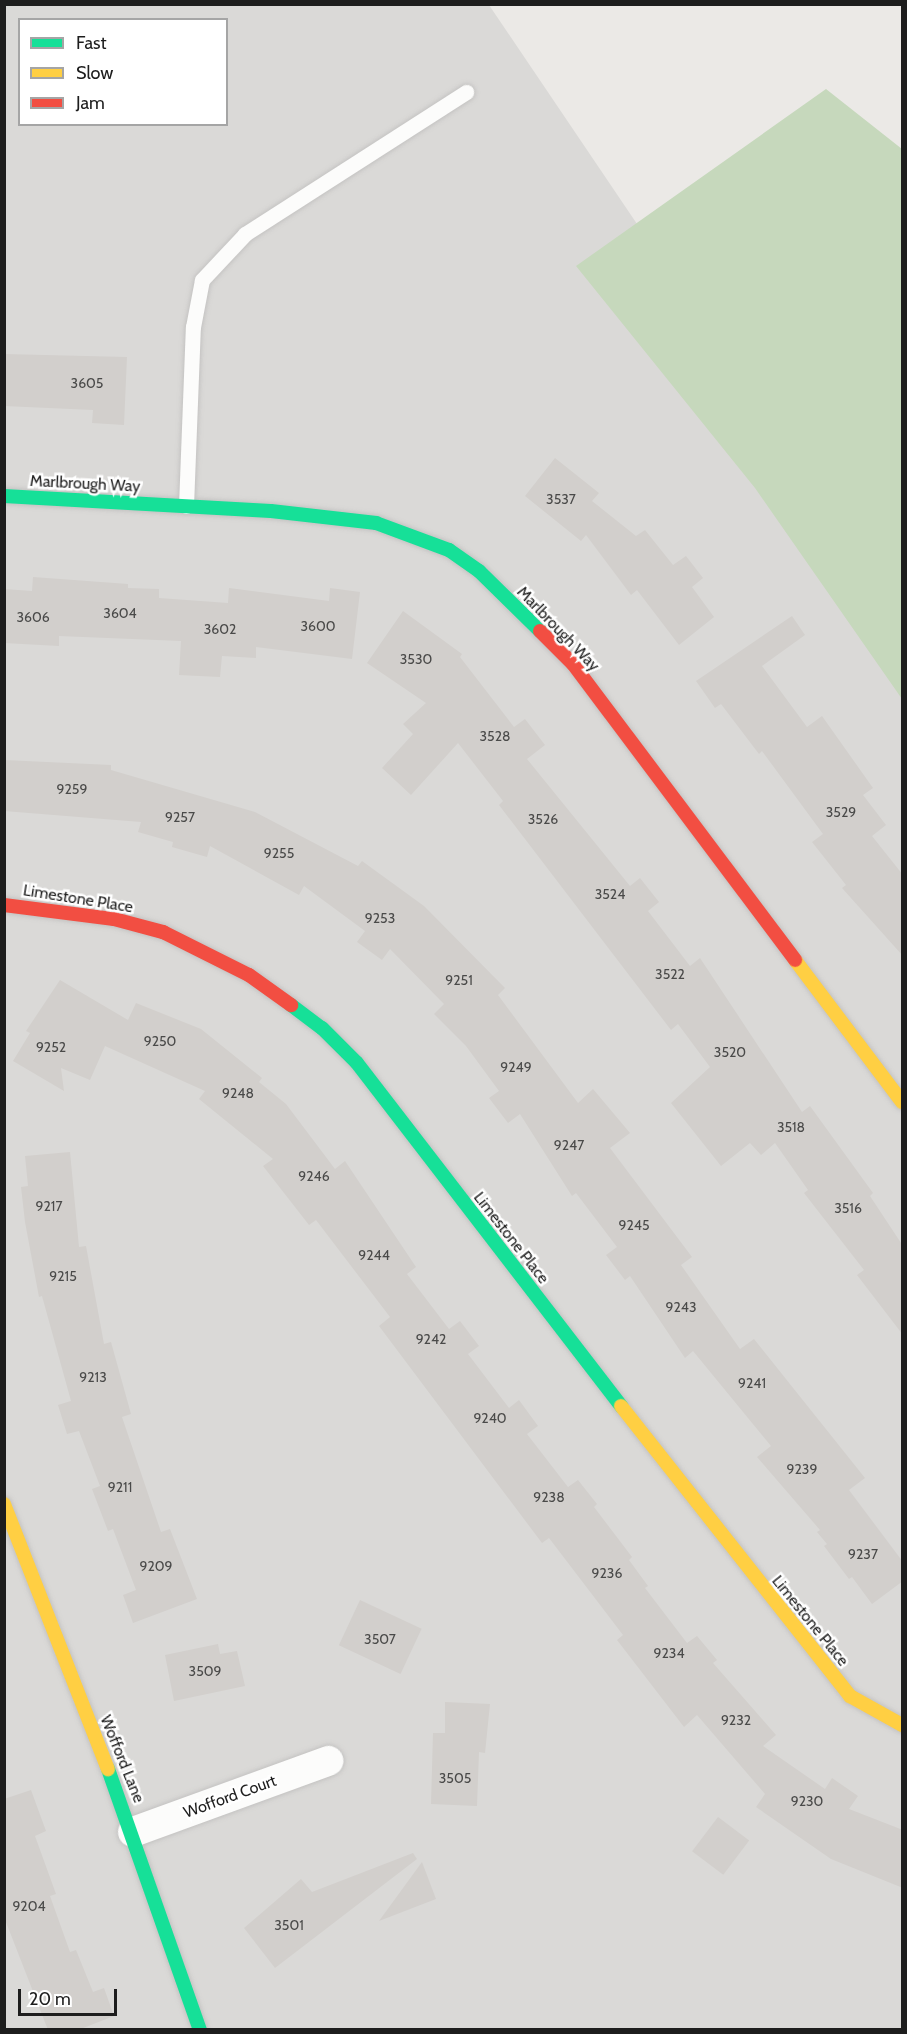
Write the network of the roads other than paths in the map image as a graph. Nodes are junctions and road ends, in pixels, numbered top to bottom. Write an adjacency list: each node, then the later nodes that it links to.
1 (466, 92): 3 (lane)
2 (4, 496): 3 (street, Marlbrough Way)
3 (186, 506): 5 (street, Marlbrough Way)
4 (4, 905): 7 (street, Limestone Place)
5 (903, 1102)
6 (4, 1504): 9 (street, Wofford Lane)
7 (903, 1725)
8 (328, 1761): 9 (street, Wofford Court)
9 (133, 1832): 10 (street, Wofford Lane)
10 (200, 2030)

